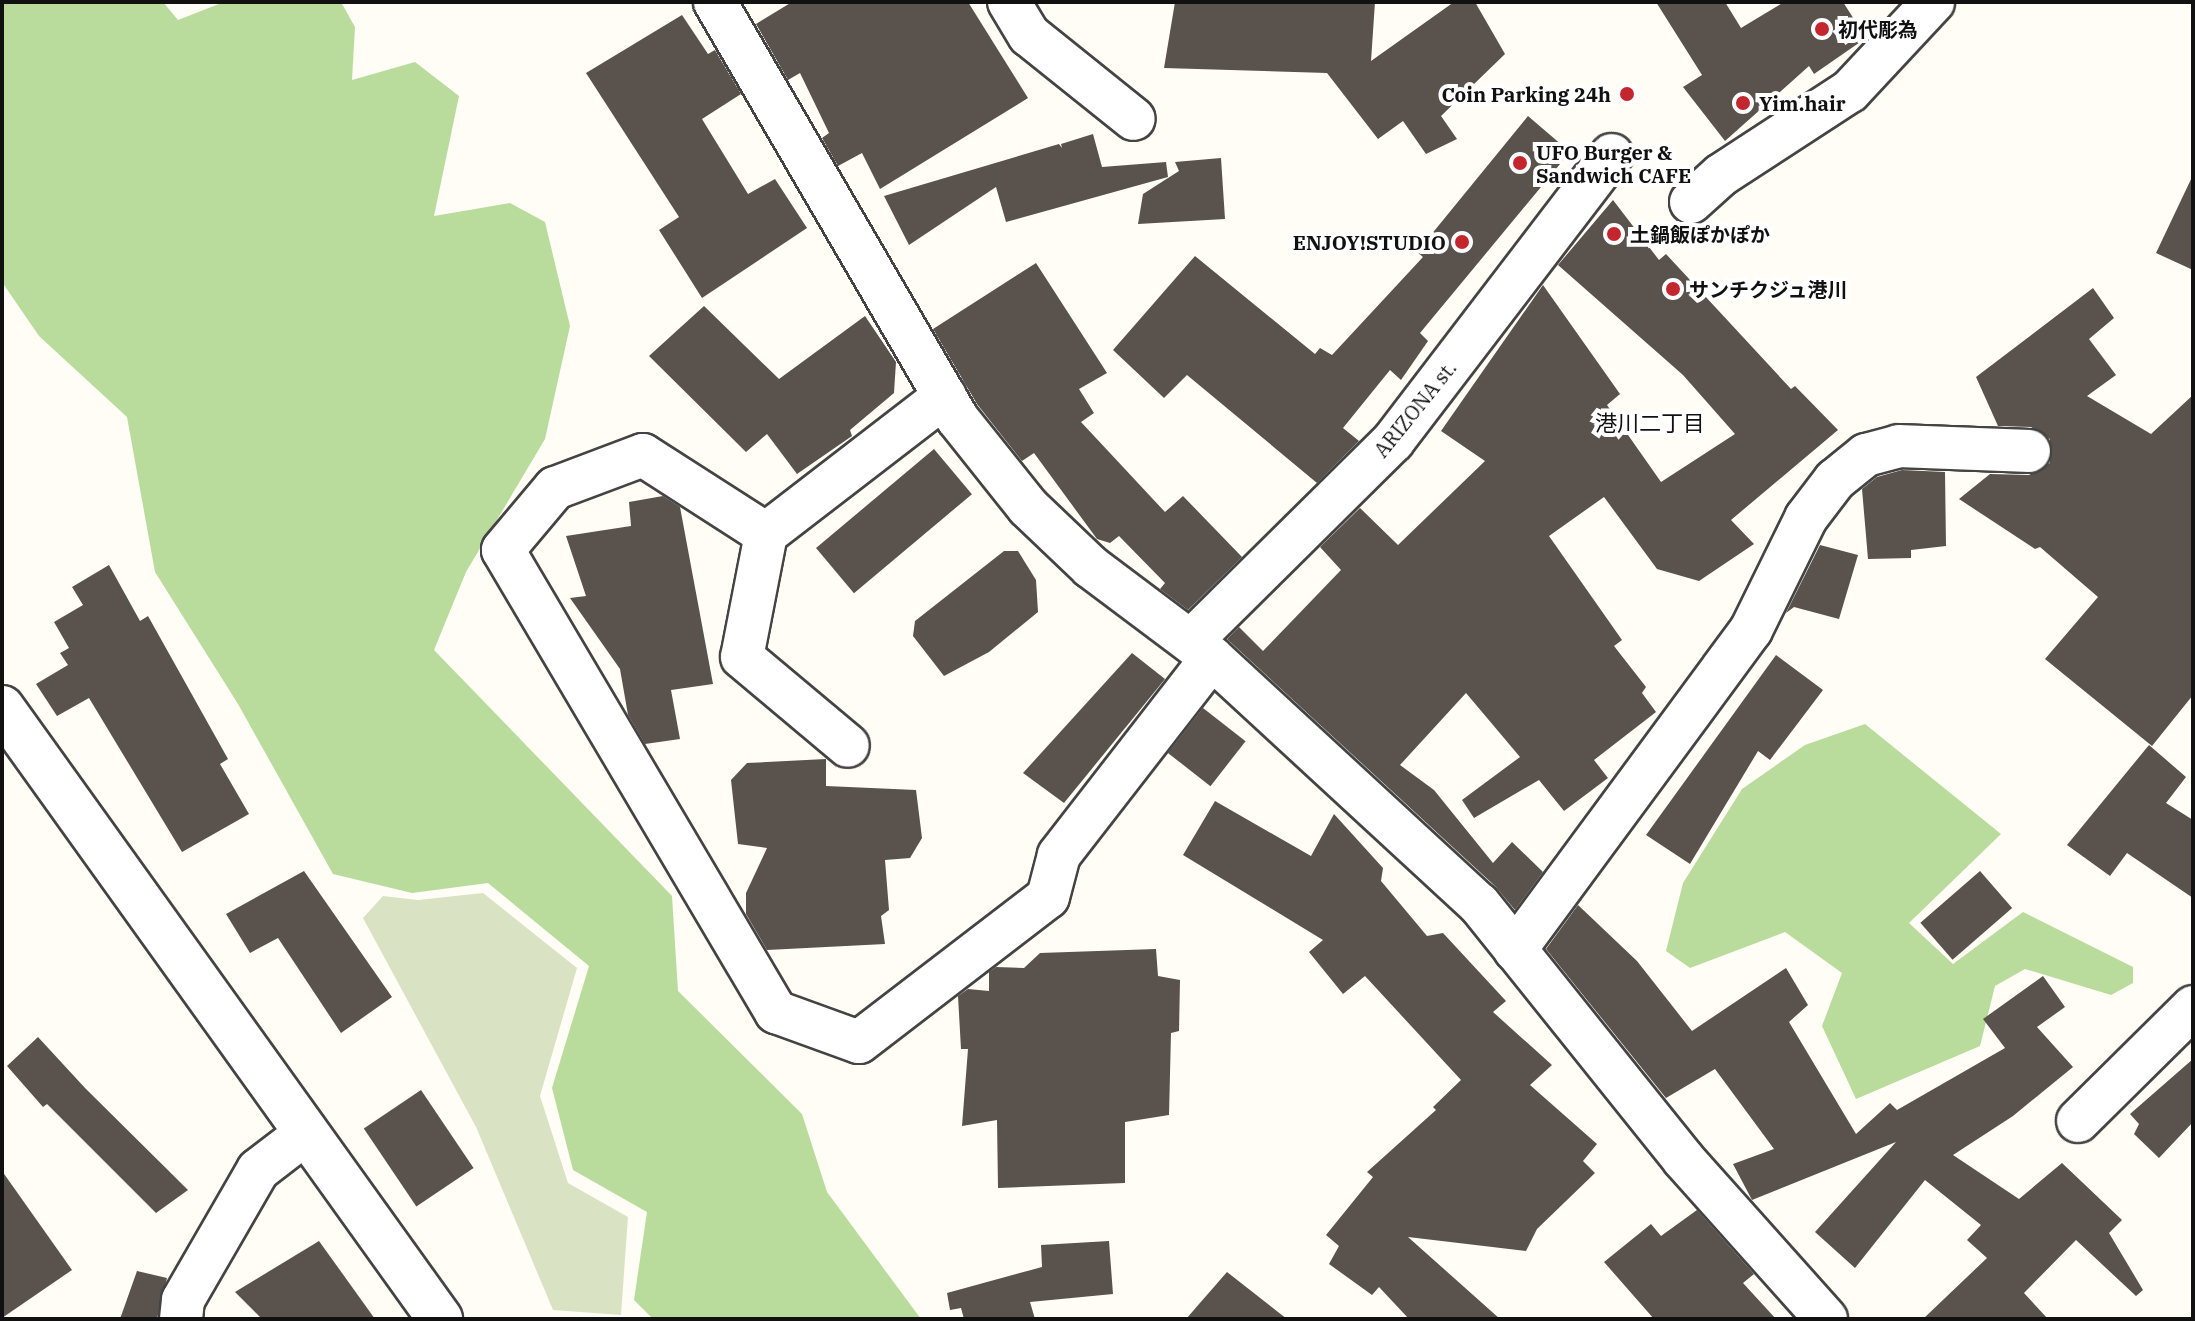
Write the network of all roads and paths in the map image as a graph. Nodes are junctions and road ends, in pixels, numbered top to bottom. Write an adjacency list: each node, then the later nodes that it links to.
1 (715, 2): 7 (street)
2 (1009, 2): 4 (street)
3 (1933, 2): 6 (street)
4 (1134, 119)
5 (1612, 155): 10 (street, ARIZONA st.)
6 (1691, 202)
7 (945, 396): 9 (street); 10 (street)
8 (2029, 451): 13 (street)
9 (766, 534): 10 (street, ARIZONA st.); 12 (street)
10 (1202, 649): 13 (street)
11 (2, 708): 16 (street)
12 (848, 746)
13 (1515, 950): 19 (street)
14 (2193, 1007): 15 (street)
15 (2078, 1121)
16 (305, 1134): 17 (street); 18 (street)
17 (181, 1319)
18 (440, 1319)
19 (1826, 1319)

